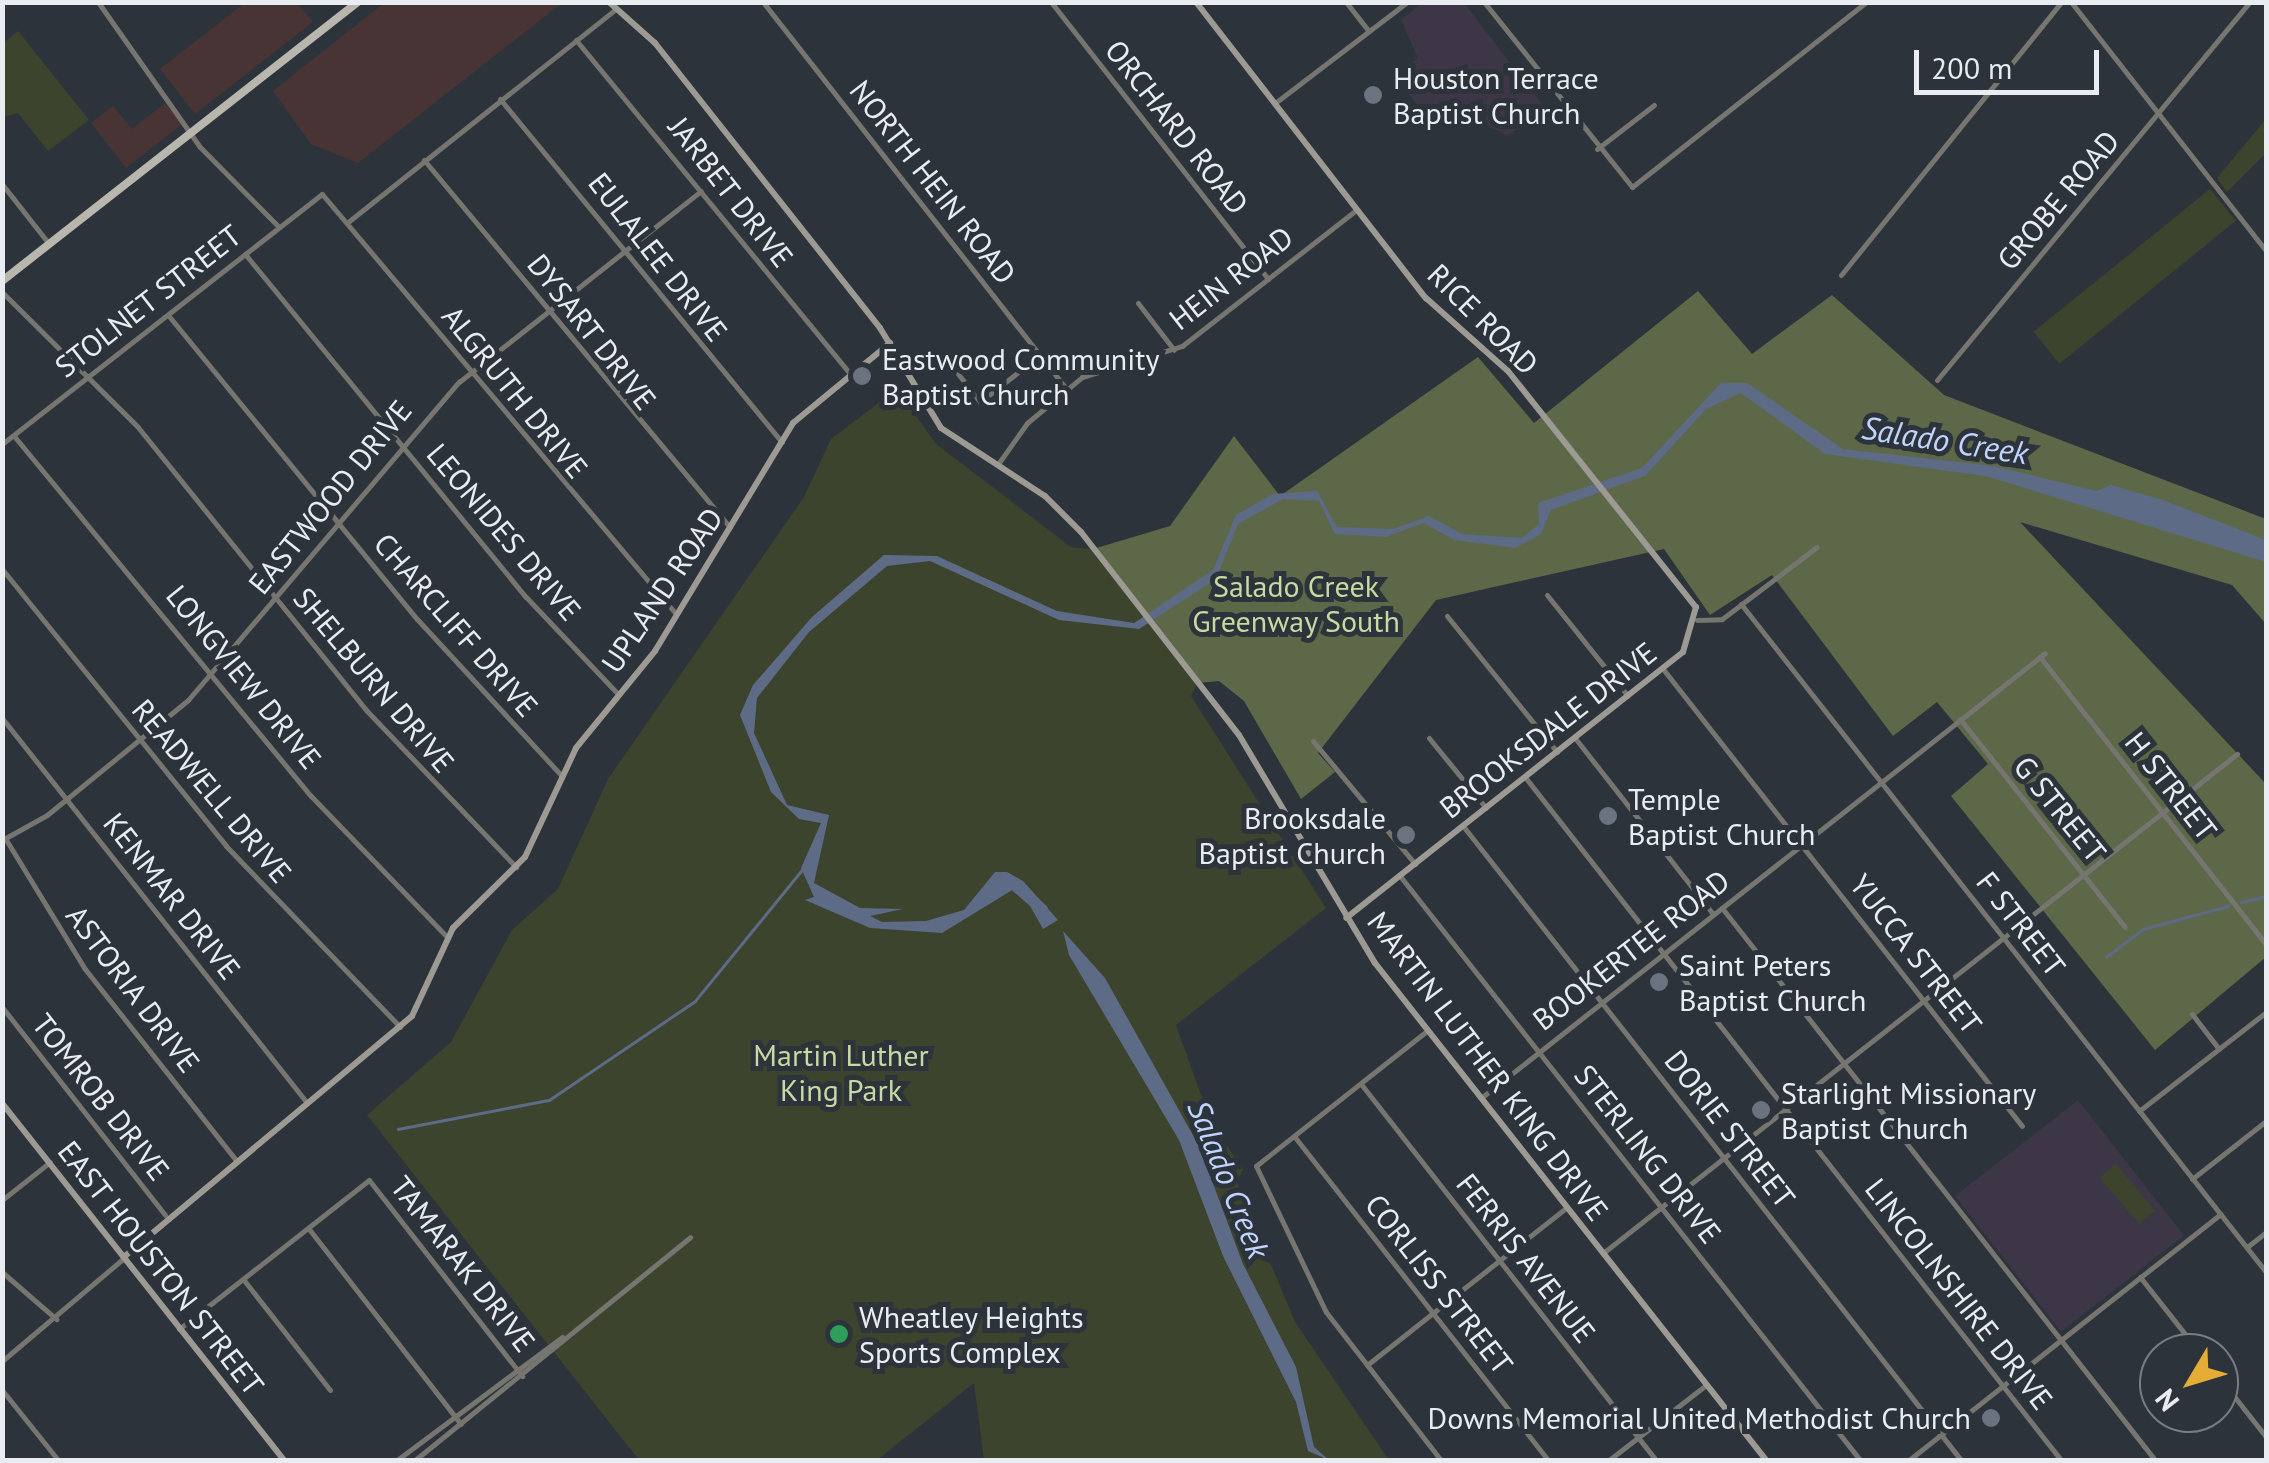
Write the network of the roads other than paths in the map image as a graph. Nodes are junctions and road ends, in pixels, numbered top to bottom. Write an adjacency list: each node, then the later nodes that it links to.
1 (98, 2): 21 (street)
2 (358, 2): 21 (main road)
3 (609, 2): 14 (street, MARTIN LUTHER KING DRIVE)
4 (762, 2): 43 (street, NORTH HEIN ROAD)
5 (1051, 2): 35 (street, ORCHARD ROAD)
6 (1196, 2): 18 (street, RICE ROAD)
7 (1346, 2): 15 (street)
8 (1407, 2): 15 (street)
9 (1866, 2): 22 (street)
10 (2061, 2): 34 (street)
11 (2071, 2): 20 (street)
12 (2250, 2): 20 (street, GROBE ROAD)
13 (1485, 3): 22 (street)
14 (617, 8): 16 (street); 41 (street, MARTIN LUTHER KING DRIVE)
15 (1369, 32): 18 (street)
16 (576, 40): 17 (street); 25 (street, JARBET DRIVE)
17 (500, 99): 23 (street); 31 (street, EULALEE DRIVE)
18 (1275, 103): 27 (street, RICE ROAD)
19 (1654, 105): 22 (street)
20 (2158, 114): 32 (street); 48 (street, GROBE ROAD)
21 (196, 130): 29 (street); 30 (main road)
22 (1598, 149)
23 (424, 160): 28 (street); 39 (street, DYSART DRIVE)
24 (2, 184): 30 (street)
25 (701, 190): 31 (street, EASTWOOD DRIVE); 46 (street, JARBET DRIVE)
26 (322, 194): 28 (street, ALGRUTH DRIVE); 29 (street, STOLNET STREET)
27 (1359, 208): 35 (street, HEIN ROAD); 64 (street, RICE ROAD)
28 (348, 222): 45 (street, ALGRUTH DRIVE)
29 (280, 227): 33 (street, STOLNET STREET)
30 (49, 244): 36 (main road)
31 (624, 251): 39 (street, EASTWOOD DRIVE); 52 (street, EULALEE DRIVE)
32 (2266, 252)
33 (246, 254): 40 (street, STOLNET STREET); 51 (street, LEONIDES DRIVE)
34 (1841, 275)
35 (1268, 279): 42 (street, HEIN ROAD)
36 (2, 281)
37 (2, 292): 47 (street, SHELBURN DRIVE)
38 (1138, 303): 42 (street)
39 (548, 312): 45 (street, EASTWOOD DRIVE); 56 (street, DYSART DRIVE)
40 (168, 315): 47 (street, STOLNET STREET); 55 (street, CHARCLIFF DRIVE)
41 (890, 342): 46 (street, UPLAND ROAD); 54 (street, MARTIN LUTHER KING DRIVE)
42 (1174, 350): 49 (street, HEIN ROAD)
43 (1040, 355): 44 (street); 49 (street, NORTH HEIN ROAD)
44 (955, 370)
45 (470, 372): 51 (street, EASTWOOD DRIVE); 62 (street, ALGRUTH DRIVE)
46 (850, 373): 52 (street, UPLAND ROAD)
47 (90, 376): 50 (street, STOLNET STREET); 60 (street, SHELBURN DRIVE)
48 (1938, 380)
49 (1066, 389): 54 (street)
50 (14, 436): 53 (street, STOLNET STREET); 67 (street, LONGVIEW DRIVE)
51 (400, 441): 55 (street, EASTWOOD DRIVE); 68 (street, LEONIDES DRIVE)
52 (782, 442): 56 (street, UPLAND ROAD)
53 (2, 444)
54 (996, 467): 95 (street, MARTIN LUTHER KING DRIVE)
55 (337, 519): 60 (street, EASTWOOD DRIVE); 80 (street, CHARCLIFF DRIVE)
56 (730, 527): 62 (street, UPLAND ROAD)
57 (1818, 547): 61 (street)
58 (2, 569): 77 (street, READWELL DRIVE)
59 (1547, 595): 69 (street)
60 (275, 598): 67 (street, EASTWOOD DRIVE); 90 (street, SHELBURN DRIVE)
61 (1740, 604): 64 (street); 82 (street, F STREET)
62 (676, 614): 68 (street, UPLAND ROAD)
63 (1446, 616): 78 (street)
64 (1697, 620): 66 (street, BROOKSDALE DRIVE)
65 (2043, 655): 71 (street, BOOKERTEE ROAD); 85 (street, H STREET)
66 (1662, 669): 69 (street, BROOKSDALE DRIVE); 88 (street, YUCCA STREET)
67 (212, 676): 77 (street, EASTWOOD DRIVE); 97 (street, LONGVIEW DRIVE)
68 (619, 695): 80 (street, UPLAND ROAD)
69 (1628, 696): 75 (street, BROOKSDALE DRIVE)
70 (2, 718): 72 (street, KENMAR DRIVE)
71 (1960, 719): 82 (street, BOOKERTEE ROAD); 91 (street, G STREET)
72 (14, 732): 73 (street); 83 (street, KENMAR DRIVE)
73 (2, 738)
74 (1429, 738): 84 (street)
75 (1574, 738): 78 (street, BROOKSDALE DRIVE); 94 (street)
76 (1314, 740): 89 (street)
77 (140, 742): 83 (street, EASTWOOD DRIVE); 106 (street, READWELL DRIVE)
78 (1557, 752): 81 (street, BROOKSDALE DRIVE)
79 (2236, 754): 85 (street)
80 (562, 775): 90 (street, UPLAND ROAD)
81 (1525, 777): 84 (street, BROOKSDALE DRIVE); 100 (street, LINCOLNSHIRE DRIVE)
82 (1881, 782): 88 (street, BOOKERTEE ROAD); 98 (street, F STREET)
83 (66, 799): 87 (street, EASTWOOD DRIVE); 113 (street, KENMAR DRIVE)
84 (1486, 808): 86 (street, BROOKSDALE DRIVE)
85 (2163, 813): 91 (street); 99 (street, H STREET)
86 (1462, 826): 89 (street, BROOKSDALE DRIVE); 102 (street, DORIE STREET)
87 (4, 839): 121 (street, ASTORIA DRIVE)
88 (1801, 844): 93 (street, BOOKERTEE ROAD); 101 (street, YUCCA STREET)
89 (1415, 864): 92 (street, BROOKSDALE DRIVE)
90 (517, 868): 97 (street, UPLAND ROAD)
91 (2083, 874): 96 (street, G STREET); 98 (street)
92 (1400, 876): 95 (street, BROOKSDALE DRIVE); 109 (street, STERLING DRIVE)
93 (1721, 908): 94 (street, BOOKERTEE ROAD); 110 (street)
94 (1713, 914): 100 (street, BOOKERTEE ROAD)
95 (1346, 918): 107 (street, MARTIN LUTHER KING DRIVE)
96 (2125, 926)
97 (448, 938): 106 (street, UPLAND ROAD)
98 (2003, 938): 101 (street); 116 (street, F STREET)
99 (2266, 944)
100 (1664, 953): 102 (street, BOOKERTEE ROAD); 115 (street, LINCOLNSHIRE DRIVE)
101 (1923, 1000): 110 (street); 118 (street, YUCCA STREET)
102 (1602, 1002): 109 (street, BOOKERTEE ROAD); 120 (street, DORIE STREET)
103 (2, 1007): 128 (street, TOMROB DRIVE)
104 (2266, 1012): 108 (street)
105 (2192, 1014): 108 (street)
106 (402, 1028): 113 (street, UPLAND ROAD)
107 (1428, 1030): 111 (street); 112 (street, MARTIN LUTHER KING DRIVE)
108 (2219, 1050): 116 (street)
109 (1539, 1052): 112 (street, BOOKERTEE ROAD); 126 (street, STERLING DRIVE)
110 (1844, 1063): 115 (street); 145 (street)
111 (1361, 1084): 119 (street); 135 (street, FERRIS AVENUE)
112 (1481, 1098): 125 (street, MARTIN LUTHER KING DRIVE)
113 (308, 1102): 121 (street, UPLAND ROAD)
114 (2, 1103): 122 (street, EAST HOUSTON STREET)
115 (1786, 1108): 120 (street); 151 (street, LINCOLNSHIRE DRIVE)
116 (2139, 1111): 123 (street, F STREET)
117 (2266, 1121): 123 (street)
118 (2022, 1126)
119 (1294, 1136): 140 (street, CORLISS STREET); 147 (street)
120 (1724, 1158): 126 (street); 157 (street, DORIE STREET)
121 (235, 1159): 128 (street, UPLAND ROAD)
122 (50, 1162): 124 (street); 134 (street, EAST HOUSTON STREET)
123 (2192, 1179): 127 (street, F STREET)
124 (2, 1200)
125 (1567, 1208): 133 (street, MARTIN LUTHER KING DRIVE); 135 (street)
126 (1662, 1208): 133 (street); 169 (street, STERLING DRIVE)
127 (2220, 1213): 132 (street, F STREET); 138 (street)
128 (165, 1214): 134 (street, UPLAND ROAD)
129 (308, 1228): 139 (street); 148 (street, TAMARAK DRIVE); 155 (street)
130 (2266, 1232): 132 (street)
131 (690, 1238): 144 (street)
132 (2247, 1247): 137 (street, F STREET)
133 (1603, 1253): 150 (street, MARTIN LUTHER KING DRIVE)
134 (125, 1256): 141 (street); 142 (street, EAST HOUSTON STREET)
135 (1500, 1260): 140 (street); 159 (street, FERRIS AVENUE)
136 (2, 1272): 141 (street)
137 (2266, 1272)
138 (2140, 1277): 143 (street); 145 (street)
139 (243, 1279): 142 (street); 153 (street)
140 (1433, 1313): 147 (street); 165 (street, CORLISS STREET)
141 (56, 1319): 146 (street)
142 (179, 1329): 161 (street, EAST HOUSTON STREET)
143 (2184, 1333)
144 (565, 1336): 148 (street); 149 (street)
145 (2061, 1340): 151 (street); 173 (street)
146 (2, 1361)
147 (1366, 1365): 164 (street)
148 (516, 1368): 149 (street, TAMARAK DRIVE); 155 (street)
149 (522, 1376): 156 (street)
150 (1706, 1385): 159 (street); 168 (street, MARTIN LUTHER KING DRIVE)
151 (2003, 1386): 157 (street); 172 (street, LINCOLNSHIRE DRIVE)
152 (2, 1390): 160 (street)
153 (330, 1390)
154 (2239, 1403): 158 (street)
155 (454, 1416): 156 (street); 162 (street)
156 (461, 1424): 163 (street)
157 (1941, 1435): 170 (street); 171 (street, DORIE STREET)
158 (2266, 1437)
159 (1638, 1438): 166 (street); 167 (street, FERRIS AVENUE)
160 (58, 1460)
161 (284, 1460)
162 (397, 1460)
163 (414, 1460)
164 (1441, 1460)
165 (1548, 1460)
166 (1609, 1460)
167 (1656, 1460)
168 (1766, 1460)
169 (1860, 1460)
170 (1909, 1460)
171 (1961, 1460)
172 (2061, 1460)
173 (2155, 1460)

